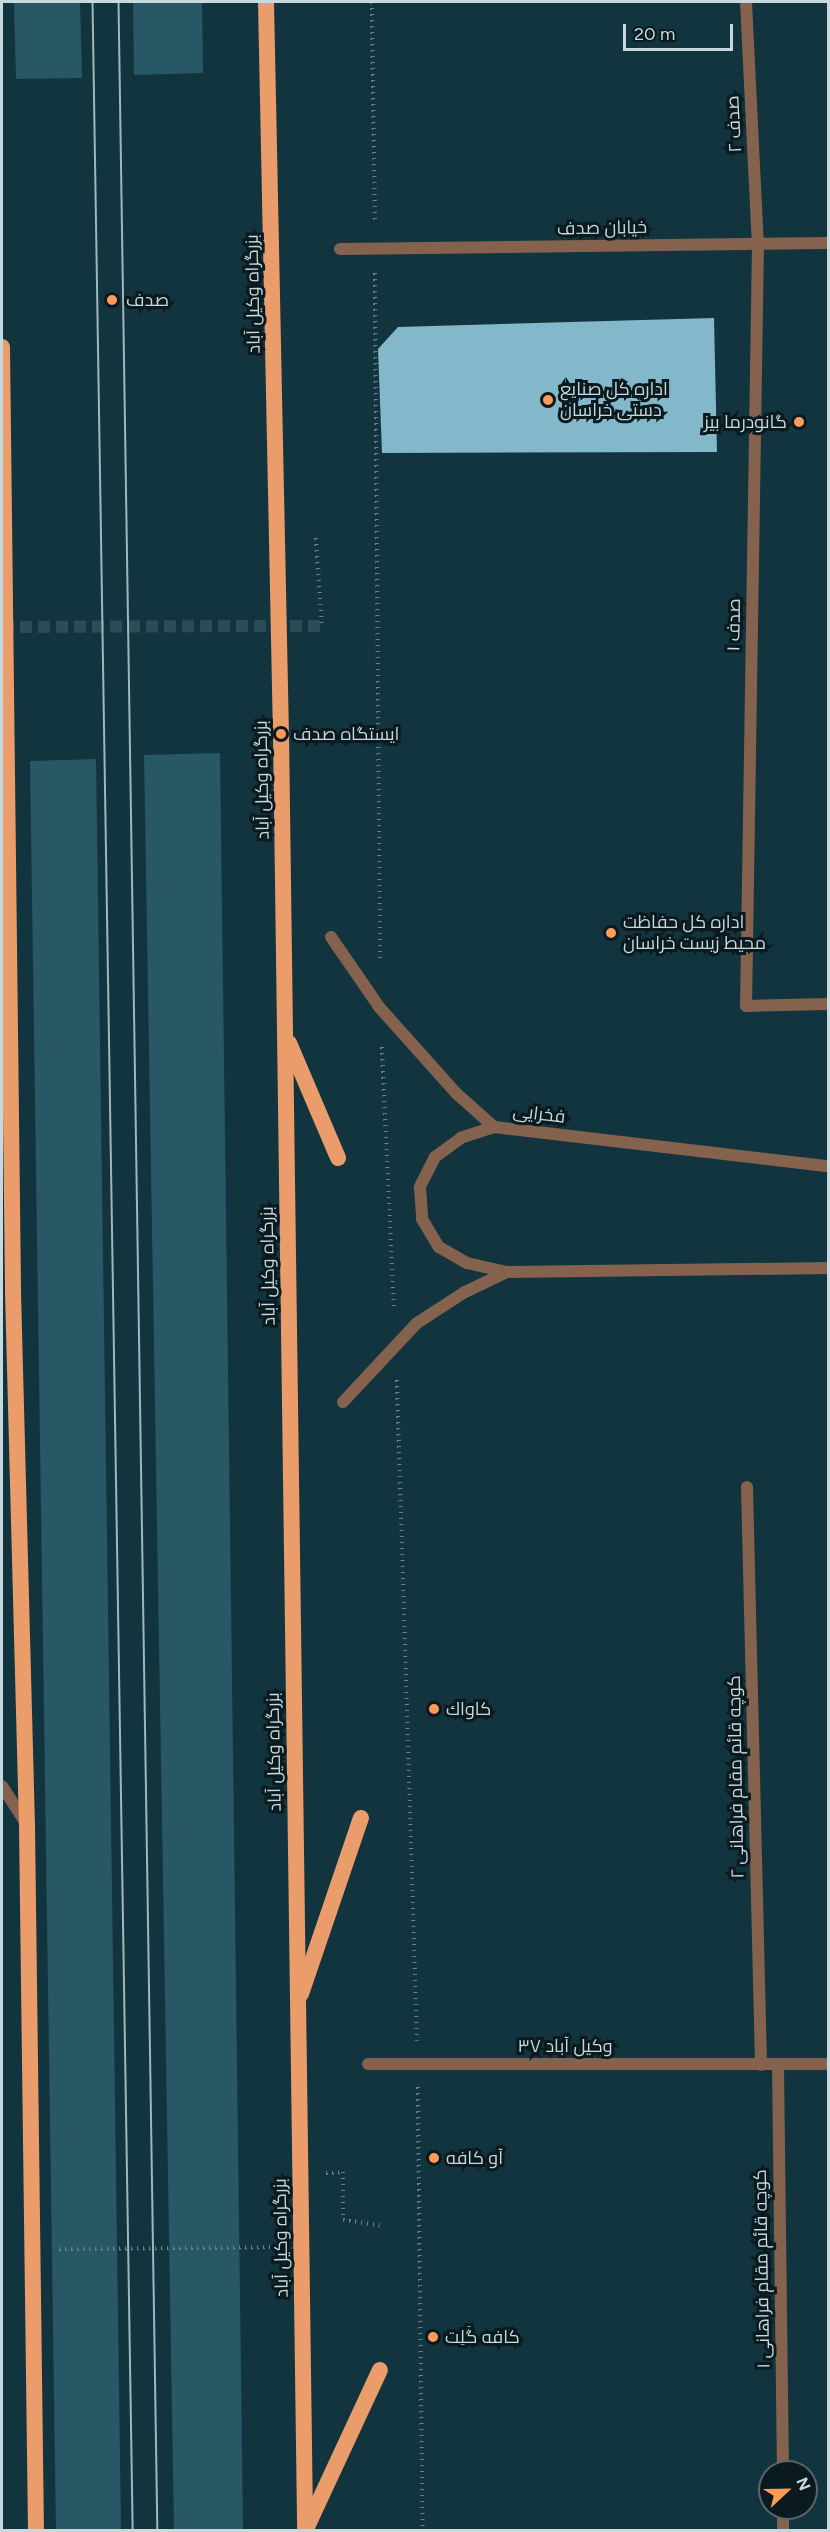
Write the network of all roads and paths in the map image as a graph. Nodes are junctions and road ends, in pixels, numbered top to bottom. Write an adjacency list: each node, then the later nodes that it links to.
1 (266, 2): 15 (highway, بزرگراه وکیل آباد)
2 (372, 2): 6 (path)
3 (747, 2): 5 (street, صدف ۲)
4 (828, 243): 5 (street, خیابان صدف)
5 (758, 244): 6 (street, خیابان صدف); 13 (street, صدف ۱)
6 (375, 248): 7 (street, خیابان صدف); 14 (path)
7 (340, 249)
8 (2, 347): 9 (highway)
9 (3, 535): 26 (highway)
10 (316, 538): 11 (path)
11 (322, 626)
12 (331, 937): 14 (street, فخرایی)
13 (828, 1004)
14 (380, 1008): 16 (street, فخرایی); 21 (path)
15 (285, 1033): 17 (highway); 27 (highway, بزرگراه وکیل آباد)
16 (494, 1127): 18 (street, فخرایی); 20 (street)
17 (338, 1158)
18 (828, 1166)
19 (828, 1268): 20 (street)
20 (507, 1272): 21 (street)
21 (396, 1344): 22 (street); 28 (path)
22 (342, 1402)
23 (747, 1487): 31 (street, کوچه قائم مقام فراهانی ۲)
24 (2, 1785): 26 (street)
25 (361, 1818): 27 (highway)
26 (27, 1826): 39 (highway)
27 (297, 2006): 40 (highway, بزرگراه وکیل آباد)
28 (418, 2063): 29 (street, ۳۷ وکیل آباد); 31 (street, ۳۷ وکیل آباد); 41 (path)
29 (368, 2064)
30 (828, 2064): 32 (street, ۳۷ وکیل آباد)
31 (761, 2065): 32 (street, ۳۷ وکیل آباد)
32 (778, 2065): 38 (street, کوچه قائم مقام فراهانی ۱)
33 (327, 2183): 34 (path)
34 (380, 2225)
35 (281, 2247): 36 (path)
36 (48, 2250)
37 (380, 2370): 40 (highway)
38 (783, 2460)
39 (36, 2530)
40 (305, 2530)
41 (423, 2530)

